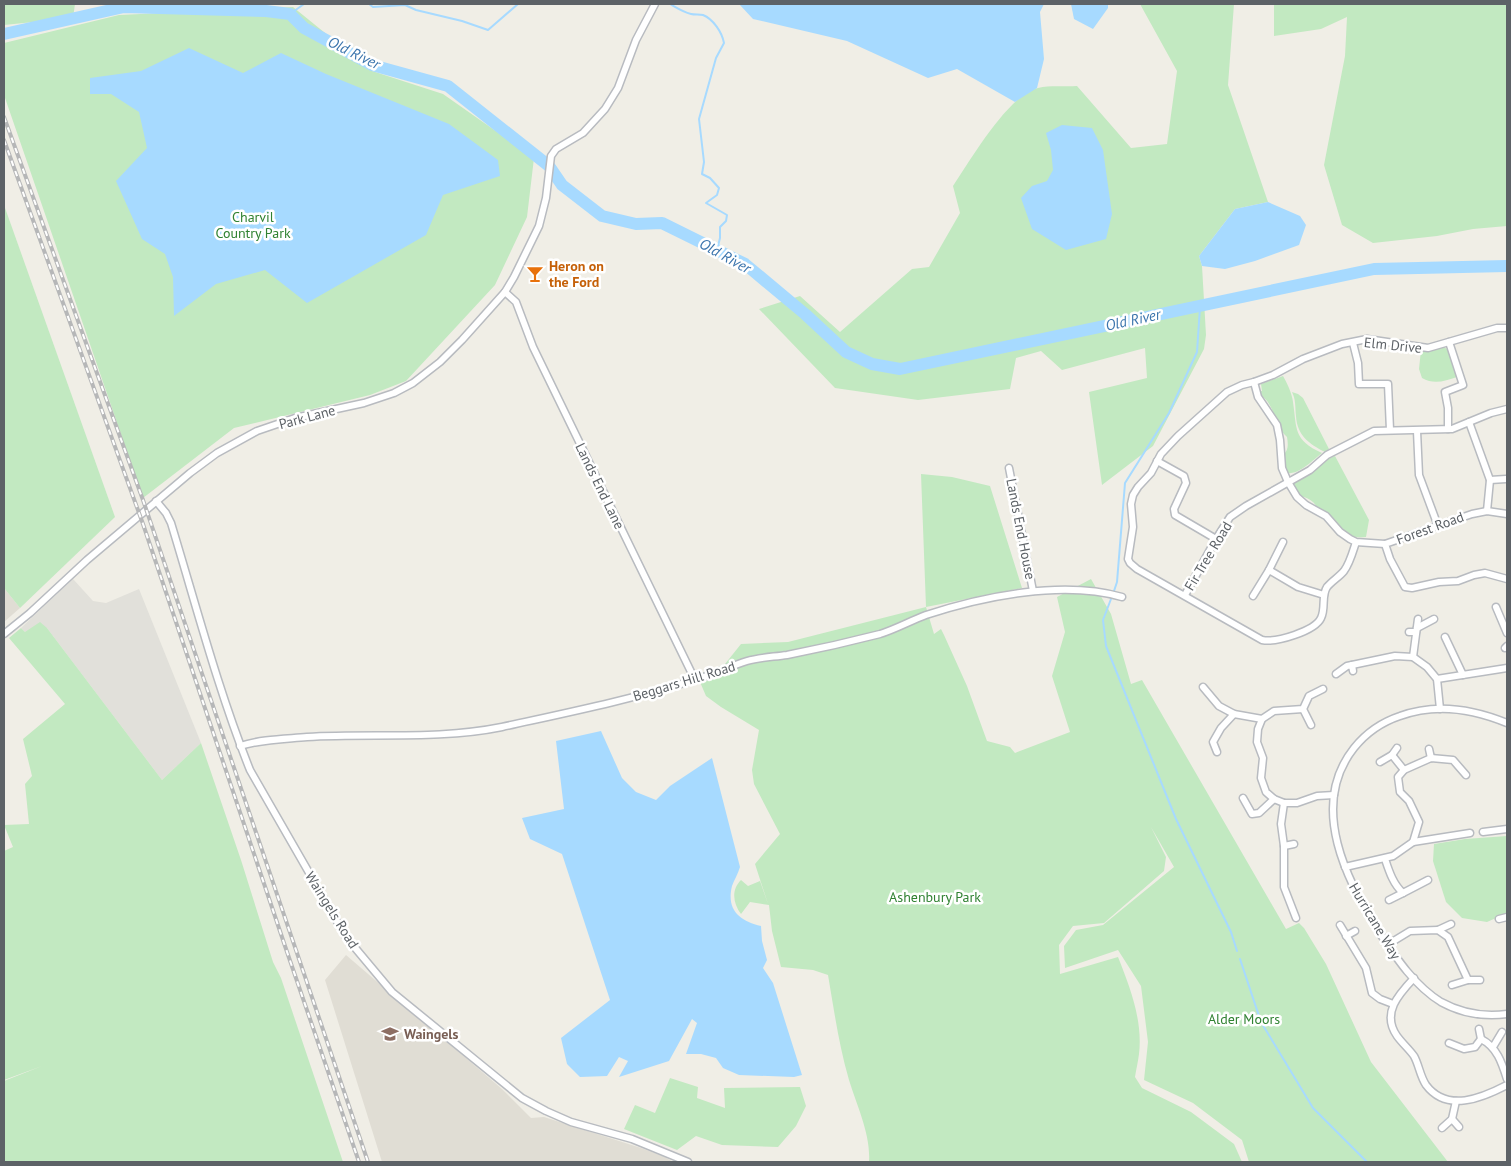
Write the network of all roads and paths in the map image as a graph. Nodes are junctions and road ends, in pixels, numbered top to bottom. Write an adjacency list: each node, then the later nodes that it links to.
1 (655, 4): 2 (street, Park Lane)
2 (505, 292): 17 (street, Park Lane); 47 (street, Lands End Lane)
3 (1507, 328): 5 (street, Elm Drive)
4 (1354, 342): 5 (street, Elm Drive); 6 (street, Elm Drive); 10 (street)
5 (1449, 342): 9 (street)
6 (1254, 382): 12 (street, Elm Drive); 16 (street)
7 (1507, 409): 8 (street)
8 (1469, 422): 9 (street); 15 (street)
9 (1448, 429): 11 (street)
10 (1390, 430): 11 (street); 16 (street, Fir Tree Road)
11 (1417, 430): 20 (street)
12 (1157, 462): 21 (street); 29 (street, Fir Tree Road)
13 (1009, 468): 27 (street, Lands End House)
14 (1506, 479): 15 (street)
15 (1490, 480): 18 (street)
16 (1288, 482): 21 (street, Fir Tree Road); 23 (street)
17 (156, 501): 38 (street, Park Lane); 56 (street, Waingels Road)
18 (1487, 511): 19 (street, Forest Road); 20 (street, Forest Road)
19 (1507, 514)
20 (1438, 526): 24 (street, Forest Road)
21 (1216, 539): 29 (street, Fir Tree Road)
22 (1283, 542): 25 (street)
23 (1356, 542): 24 (street); 28 (street)
24 (1385, 544): 26 (street, Forest Road)
25 (1269, 570): 28 (street); 30 (street)
26 (1507, 579)
27 (1033, 592): 31 (street, Beggars Hill Road); 47 (street, Beggars Hill Road)
28 (1324, 595): 29 (street)
29 (1185, 596)
30 (1253, 596)
31 (1122, 597)
32 (1496, 607): 37 (street)
33 (1418, 619): 35 (street)
34 (1434, 619): 35 (street)
35 (1417, 630): 36 (street); 41 (street)
36 (1409, 632)
37 (1507, 633)
38 (4, 634)
39 (1445, 637): 45 (street)
40 (1368, 654): 42 (street)
41 (1413, 657): 42 (street); 46 (street)
42 (1367, 662): 44 (street)
43 (1507, 668): 45 (street)
44 (1336, 674)
45 (1463, 675): 46 (street)
46 (1437, 679): 50 (street)
47 (695, 680): 56 (street, Beggars Hill Road)
48 (1203, 686): 52 (street)
49 (1323, 689): 51 (street)
50 (1440, 708): 54 (street, Hurricane Way); 65 (street, Hurricane Way)
51 (1303, 709): 53 (street); 55 (street)
52 (1234, 714): 53 (street); 59 (street)
53 (1262, 719): 67 (street)
54 (1507, 723)
55 (1311, 725)
56 (240, 746): 106 (street, Waingels Road)
57 (1397, 748): 60 (street)
58 (1429, 749): 61 (street)
59 (1217, 752)
60 (1392, 755): 62 (street); 63 (street)
61 (1431, 758): 63 (street); 64 (street)
62 (1380, 762)
63 (1404, 770): 72 (street)
64 (1466, 774)
65 (1334, 795): 68 (street); 76 (street, Hurricane Way)
66 (1243, 798): 67 (street)
67 (1274, 799): 68 (street)
68 (1284, 803): 74 (street)
69 (1507, 829): 70 (street)
70 (1483, 832)
71 (1470, 833): 72 (street)
72 (1413, 842): 75 (street)
73 (1294, 844): 74 (street)
74 (1284, 846): 81 (street)
75 (1385, 858): 76 (street); 78 (street)
76 (1344, 867): 88 (street, Hurricane Way)
77 (1428, 880): 78 (street)
78 (1403, 893): 79 (street)
79 (1389, 900)
80 (1507, 917): 82 (street)
81 (1296, 918)
82 (1499, 919)
83 (1340, 924): 87 (street)
84 (1451, 924): 85 (street)
85 (1438, 930): 88 (street); 90 (street)
86 (1355, 931): 87 (street)
87 (1346, 936): 93 (street)
88 (1387, 945): 89 (street, Hurricane Way)
89 (1414, 978): 93 (street); 94 (street, Hurricane Way)
90 (1468, 980): 91 (street); 92 (street)
91 (1480, 980)
92 (1452, 985)
93 (1393, 1004): 102 (street)
94 (1507, 1014)
95 (1479, 1029): 97 (street)
96 (1502, 1032): 99 (street)
97 (1481, 1039): 98 (street); 99 (street)
98 (1449, 1043)
99 (1493, 1047): 100 (street)
100 (1507, 1079)
101 (1507, 1085): 102 (street)
102 (1456, 1101): 103 (street)
103 (1452, 1119): 104 (street); 105 (street)
104 (1442, 1128)
105 (1459, 1128)
106 (688, 1162)

